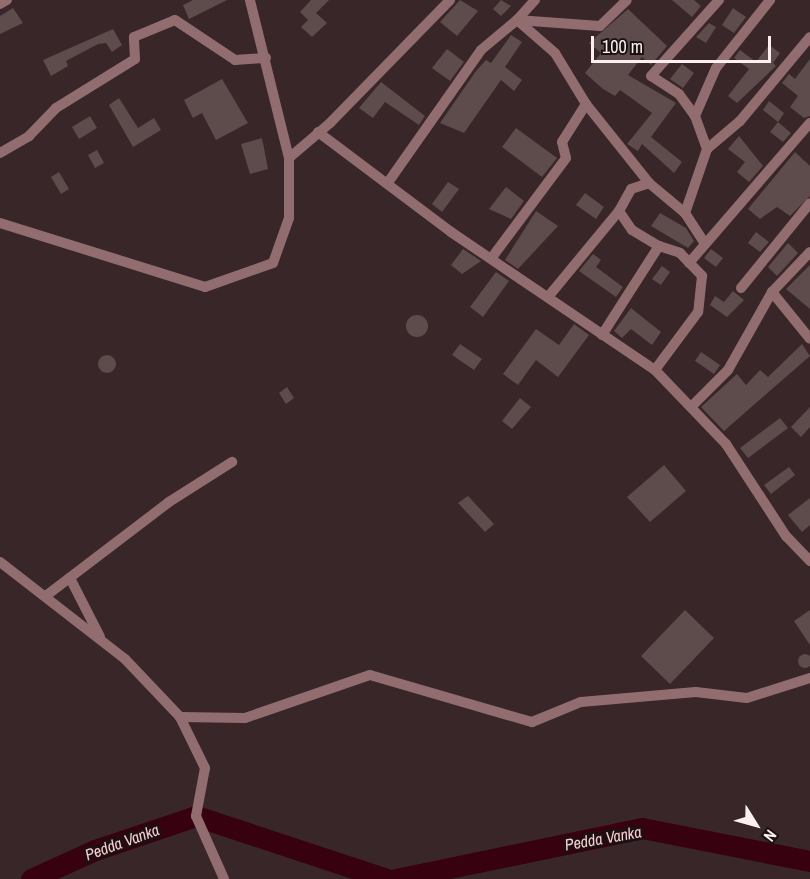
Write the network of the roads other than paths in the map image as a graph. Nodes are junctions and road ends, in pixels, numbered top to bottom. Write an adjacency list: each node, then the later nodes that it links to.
1 (7, 0): 8 (street)
2 (250, 0): 11 (street)
3 (450, 0): 15 (street)
4 (535, 0): 9 (street)
5 (627, 0): 9 (street)
6 (719, 0): 13 (street)
7 (770, 0): 13 (street)
8 (0, 4)
9 (517, 20): 12 (street); 19 (street)
10 (810, 37): 16 (street)
11 (266, 58): 17 (street); 18 (street)
12 (586, 104): 20 (street); 28 (street)
13 (695, 116): 16 (street)
14 (810, 123): 25 (street)
15 (318, 132): 18 (street); 19 (street)
16 (707, 149): 23 (street)
17 (0, 153)
18 (288, 158): 24 (street)
19 (389, 181): 28 (street)
20 (649, 183): 22 (street); 23 (street)
21 (810, 203): 30 (street)
22 (619, 211): 26 (street); 32 (street)
23 (685, 213): 25 (street)
24 (0, 223)
25 (705, 244): 29 (street)
26 (659, 246): 29 (street); 33 (street)
27 (810, 252): 31 (street)
28 (493, 256): 32 (street)
29 (689, 263): 35 (street)
30 (741, 288)
31 (772, 292): 34 (street); 36 (street)
32 (548, 297): 33 (street)
33 (602, 335): 35 (street)
34 (810, 339)
35 (655, 370): 36 (street)
36 (693, 405): 38 (street)
37 (232, 462): 40 (street)
38 (810, 561)
39 (0, 562): 41 (street)
40 (70, 578): 41 (street); 42 (street)
41 (47, 595): 42 (street)
42 (103, 642): 44 (street)
43 (810, 678): 44 (street)
44 (180, 717): 45 (street)
45 (224, 879)

